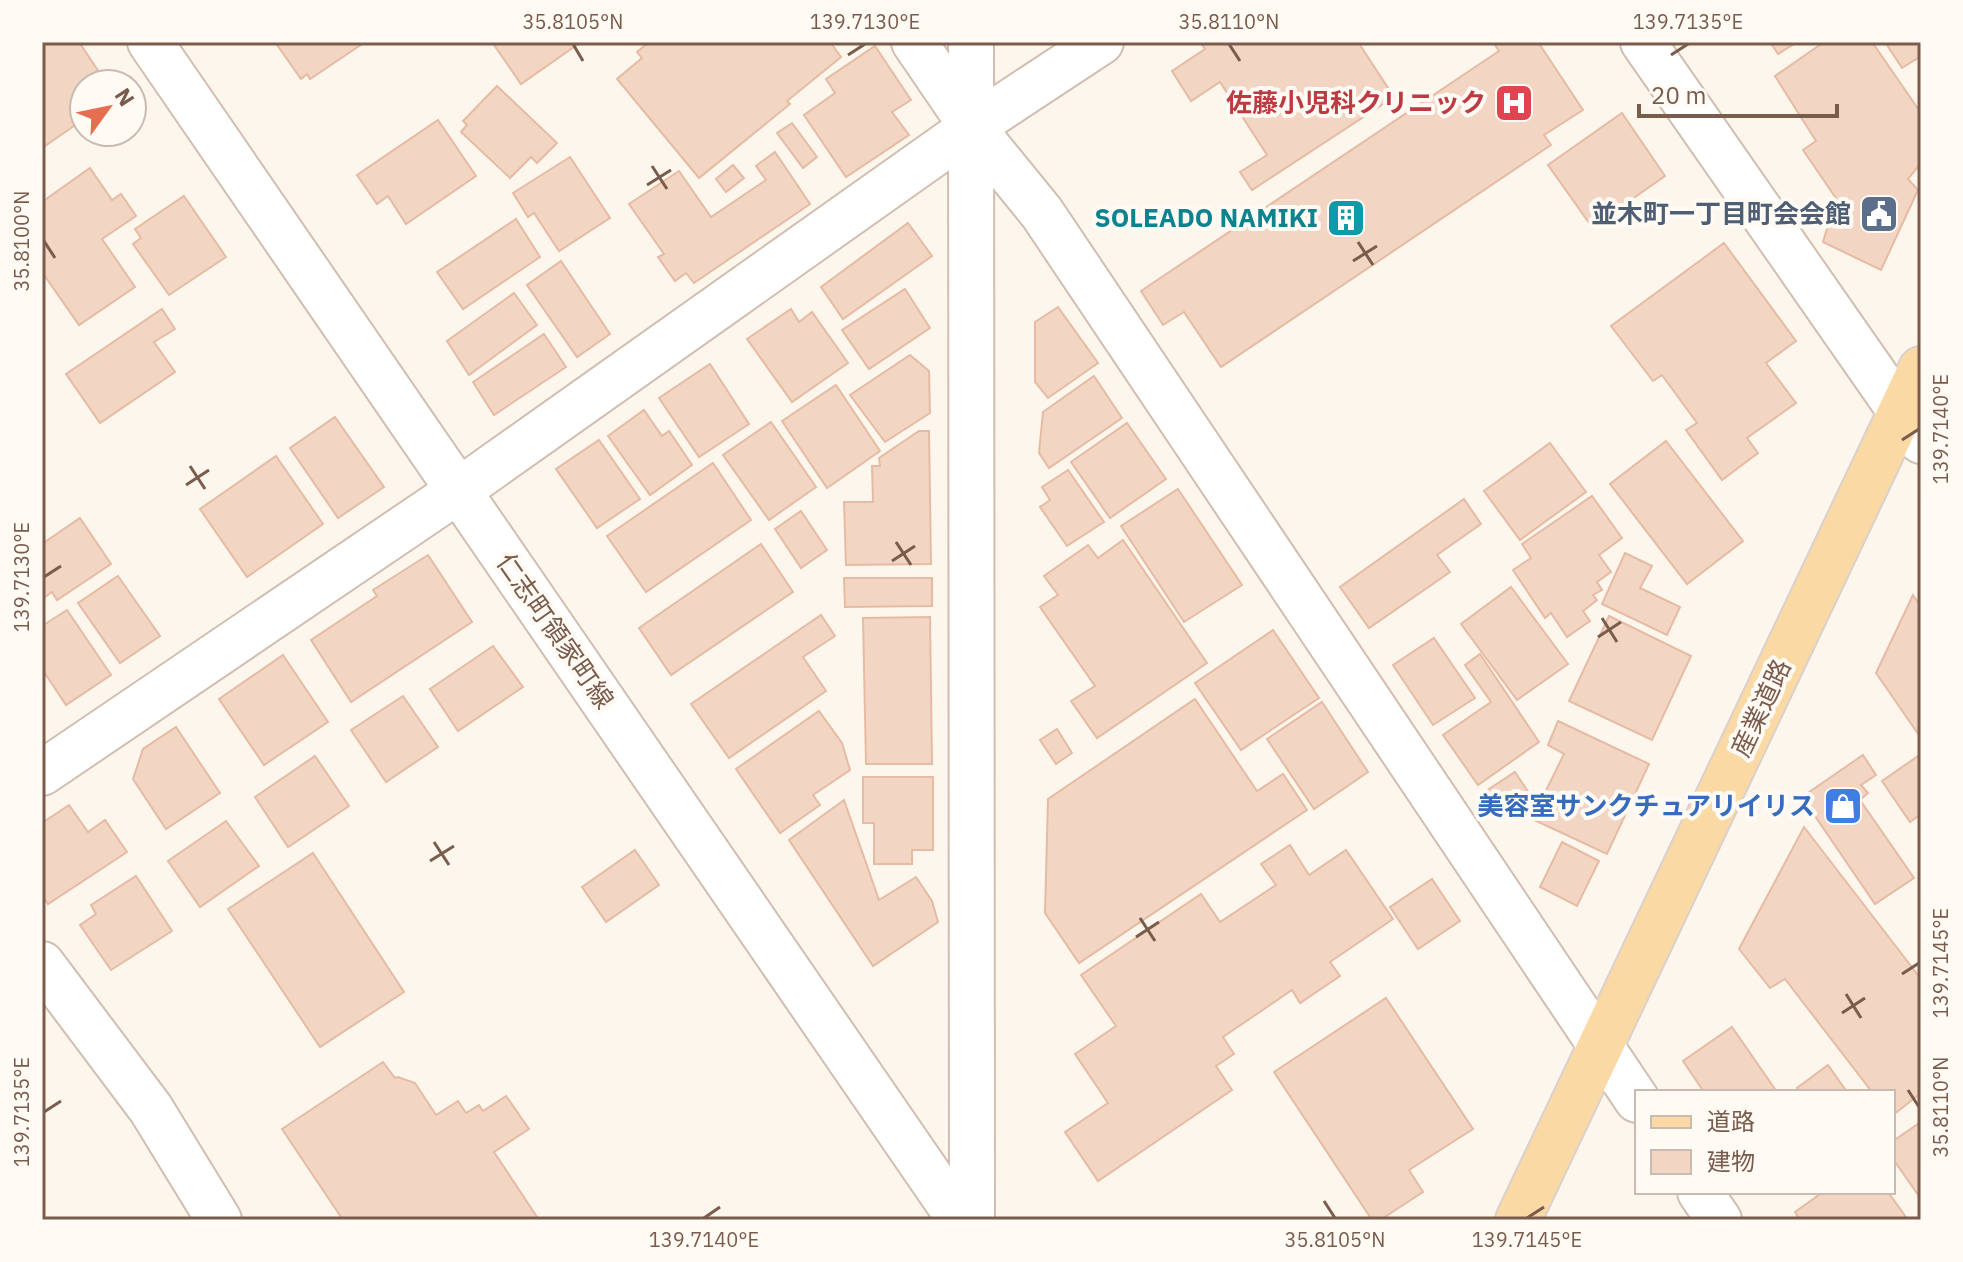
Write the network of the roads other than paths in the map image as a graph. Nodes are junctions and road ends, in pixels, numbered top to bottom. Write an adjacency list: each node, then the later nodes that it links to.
1 (150, 42): 9 (street, 仁志町領家町線)
2 (914, 42): 6 (street)
3 (971, 42): 6 (street)
4 (1101, 42): 6 (street)
5 (1643, 42): 8 (street)
6 (972, 127): 9 (street); 12 (street); 17 (street)
7 (1921, 369): 8 (main road, 産業道路)
8 (1911, 426): 12 (main road, 産業道路)
9 (458, 491): 10 (street); 16 (street, 仁志町領家町線)
10 (42, 773)
11 (42, 964): 15 (street)
12 (1601, 1047): 13 (street); 18 (main road, 産業道路)
13 (1635, 1097)
14 (1701, 1194): 19 (street)
15 (219, 1220)
16 (960, 1220)
17 (972, 1220)
18 (1518, 1220)
19 (1719, 1220)

